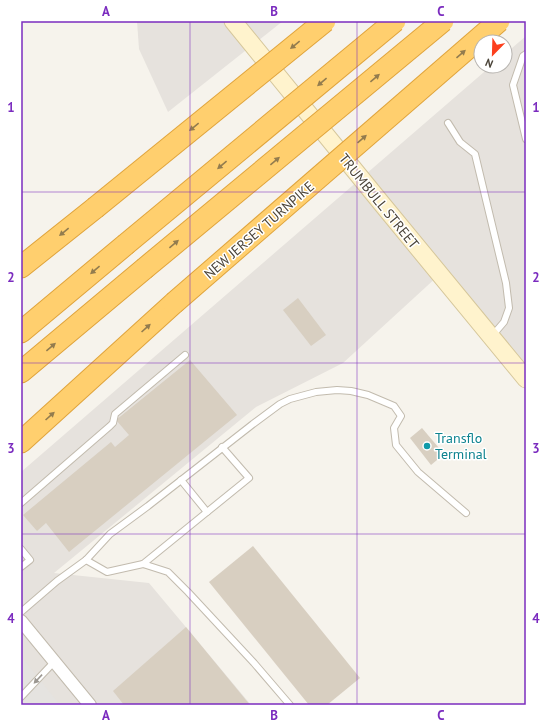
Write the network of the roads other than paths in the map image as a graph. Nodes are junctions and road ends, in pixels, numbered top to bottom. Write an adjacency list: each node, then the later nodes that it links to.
1 (233, 21): 11 (street, TRUMBULL STREET)
2 (325, 21): 9 (highway, one-way to 9, bridge)
3 (396, 21): 10 (highway, one-way to 10, bridge)
4 (443, 21): 13 (highway, one-way to 4, bridge)
5 (499, 21): 15 (highway, NEW JERSEY TURNPIKE, one-way to 5, bridge)
6 (526, 54): 8 (lane)
7 (448, 123): 11 (lane)
8 (526, 138)
9 (21, 267)
10 (21, 332)
11 (491, 337): 14 (street, TRUMBULL STREET)
12 (185, 355): 18 (lane)
13 (21, 372)
14 (526, 379)
15 (21, 442)
16 (222, 447): 17 (lane); 19 (lane); 20 (lane)
17 (181, 480): 19 (lane); 22 (lane)
18 (21, 503)
19 (207, 512): 23 (lane)
20 (466, 513)
21 (21, 549): 24 (lane)
22 (86, 560): 23 (lane); 25 (lane)
23 (143, 564): 30 (lane)
24 (21, 568)
25 (21, 612)
26 (21, 621): 27 (street)
27 (54, 662): 28 (lane, one-way to 28); 29 (street)
28 (21, 697)
29 (90, 705)
30 (290, 705)

